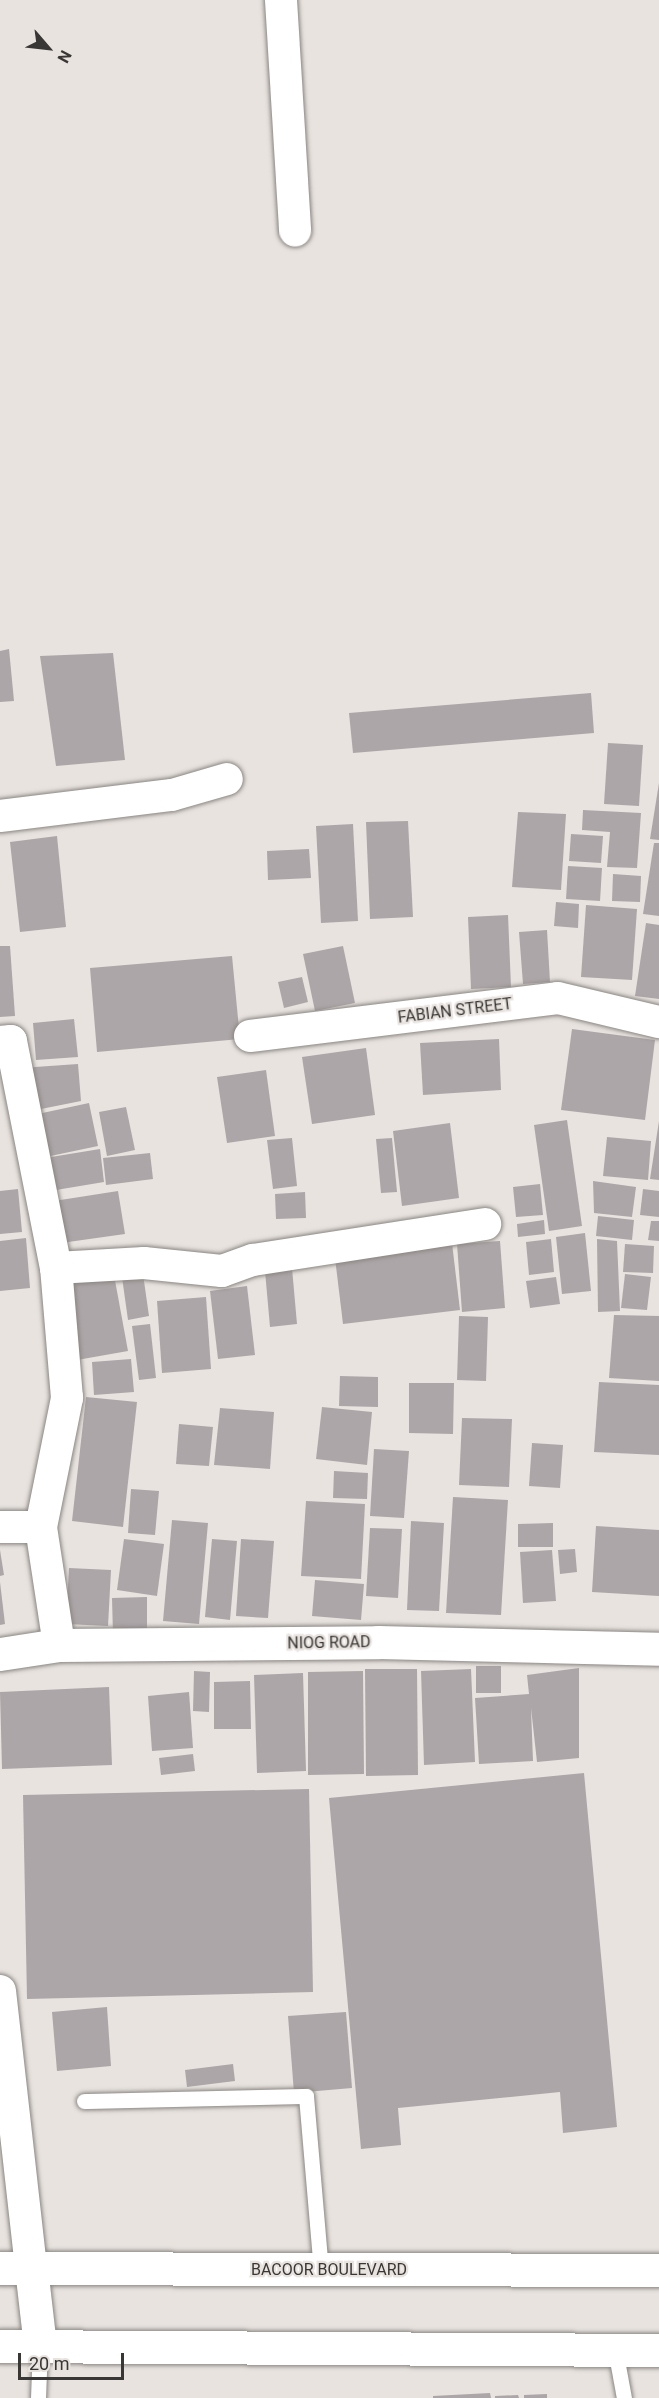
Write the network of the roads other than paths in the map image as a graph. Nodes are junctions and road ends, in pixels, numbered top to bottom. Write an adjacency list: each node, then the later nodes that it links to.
1 (281, 0): 2 (street)
2 (295, 231)
3 (227, 779): 4 (street)
4 (0, 816)
5 (659, 1022): 6 (street, FABIAN STREET)
6 (250, 1036)
7 (0, 1042): 9 (street)
8 (485, 1224): 9 (street)
9 (56, 1268): 11 (street)
10 (0, 1527): 11 (street)
11 (41, 1527): 12 (street)
12 (59, 1645): 13 (main road, NIOG ROAD); 14 (main road, NIOG ROAD)
13 (659, 1649)
14 (0, 1654)
15 (0, 1991): 17 (street)
16 (84, 2101): 18 (lane)
17 (16, 2268): 18 (main road, BACOOR BOULEVARD); 21 (main road)
18 (321, 2270): 19 (main road, BACOOR BOULEVARD)
19 (659, 2270)
20 (0, 2346): 21 (main road)
21 (40, 2346): 22 (main road); 24 (lane)
22 (615, 2349): 23 (main road); 25 (lane)
23 (659, 2349)
24 (38, 2398)
25 (624, 2398)

